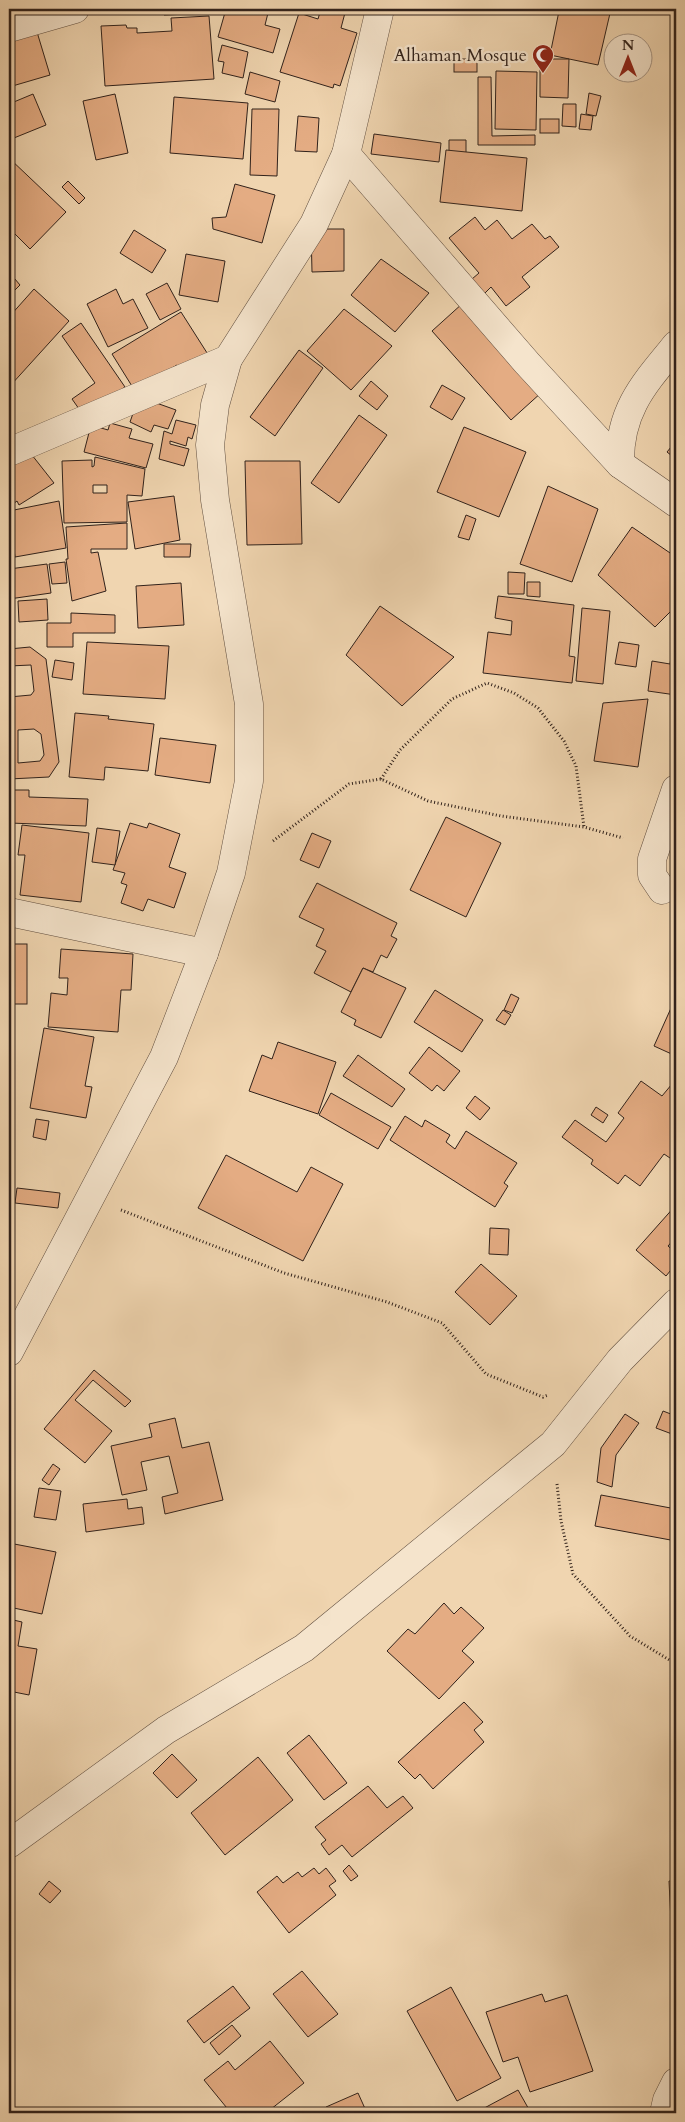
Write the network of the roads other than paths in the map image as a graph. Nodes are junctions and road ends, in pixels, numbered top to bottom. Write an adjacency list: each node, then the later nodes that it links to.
1 (75, 9): 3 (street)
2 (380, 9): 4 (street)
3 (15, 20)
4 (346, 154): 6 (street); 8 (street)
5 (676, 345): 8 (street)
6 (228, 360): 7 (street); 13 (street)
7 (9, 452)
8 (620, 464): 9 (street)
9 (676, 503)
10 (676, 790): 11 (street)
11 (662, 890)
12 (9, 912): 13 (street)
13 (204, 953): 15 (street)
14 (676, 1303): 16 (street)
15 (9, 1352)
16 (9, 1844)
17 (676, 2082): 18 (street)
18 (664, 2113)

